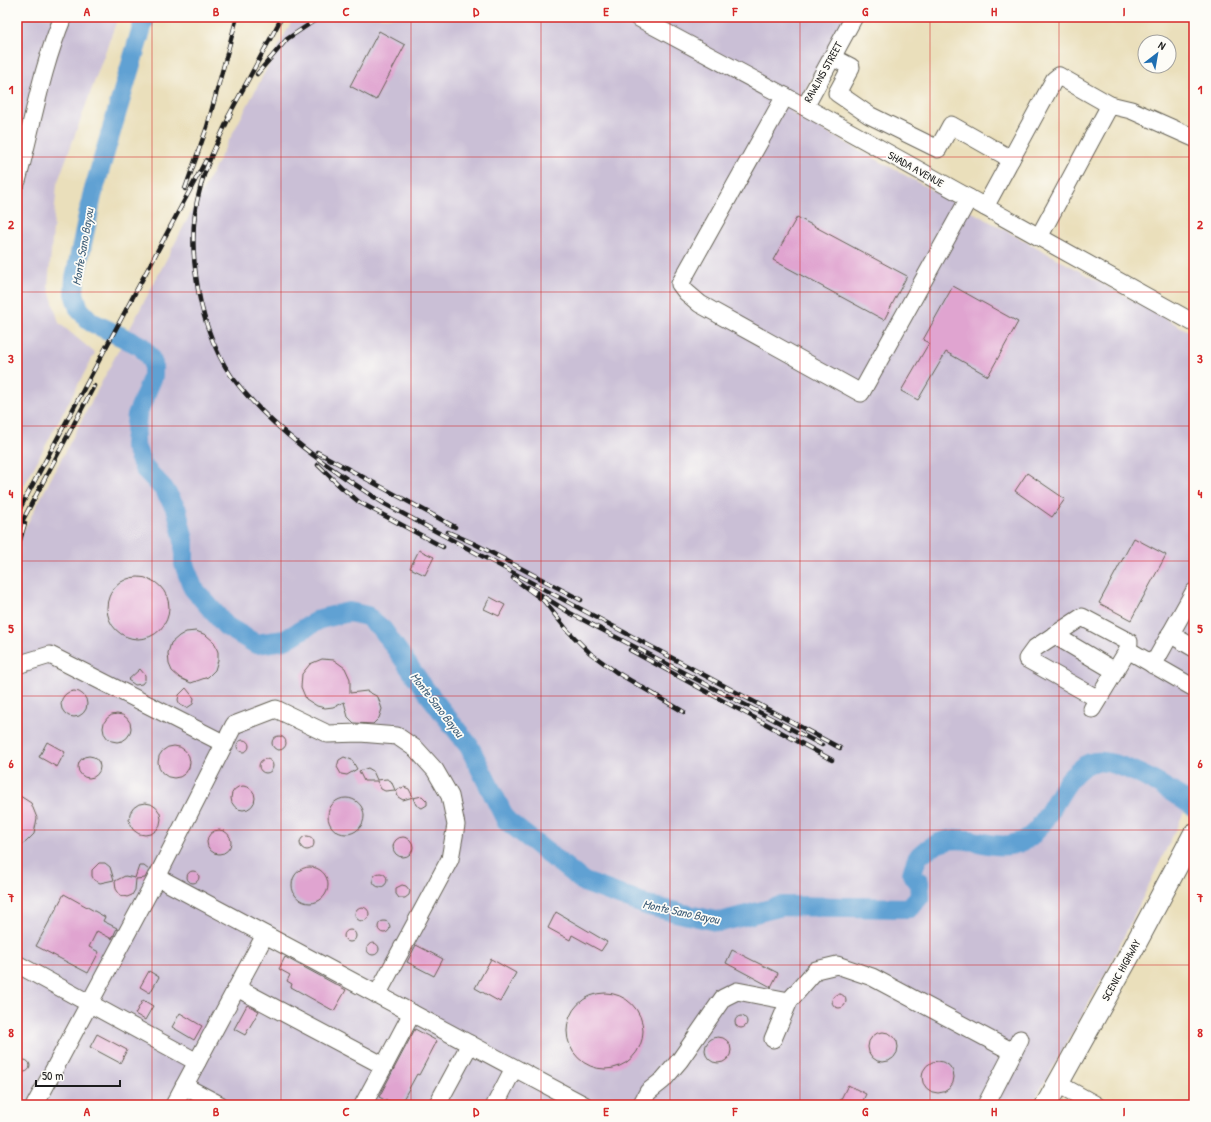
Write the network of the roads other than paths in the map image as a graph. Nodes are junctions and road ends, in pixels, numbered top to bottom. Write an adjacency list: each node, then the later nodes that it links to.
1 (63, 17): 12 (street)
2 (637, 17): 5 (street, SHADA AVENUE)
3 (854, 17): 4 (street, RAWLINS STREET)
4 (832, 57): 7 (street, RAWLINS STREET); 8 (street)
5 (785, 96): 7 (street, SHADA AVENUE); 13 (street)
6 (1110, 106): 10 (street); 11 (street); 15 (street)
7 (804, 107): 9 (street, SHADA AVENUE)
8 (869, 115): 9 (street); 11 (street)
9 (858, 136): 13 (street, SHADA AVENUE)
10 (1194, 138)
11 (1011, 159): 14 (street)
12 (17, 181)
13 (969, 198): 14 (street, SHADA AVENUE)
14 (985, 207): 15 (street, SHADA AVENUE)
15 (1039, 237): 16 (street, SHADA AVENUE)
16 (1193, 320)
17 (1192, 601): 18 (street)
18 (1170, 634): 20 (street); 23 (street)
19 (1054, 635): 21 (street); 24 (street); 24 (street)
20 (1194, 648)
21 (1128, 650): 23 (street); 24 (street)
22 (17, 665): 27 (street)
23 (1153, 665): 25 (street)
24 (1115, 671)
25 (1194, 688)
26 (234, 725): 27 (street); 28 (street); 34 (street)
27 (204, 734): 28 (street)
28 (225, 744): 30 (street)
29 (1192, 837): 43 (main road, SCENIC HIGHWAY)
30 (156, 877): 31 (street); 36 (street)
31 (265, 935): 33 (street); 34 (street)
32 (17, 964): 36 (street)
33 (237, 988): 40 (street); 41 (street)
34 (377, 995): 37 (street)
35 (789, 1001): 38 (street); 52 (street); 53 (street)
36 (89, 1003): 40 (street); 45 (street)
37 (412, 1013): 39 (street); 41 (street)
38 (773, 1040)
39 (470, 1044): 42 (street); 49 (street)
40 (197, 1062): 44 (street)
41 (384, 1066): 48 (street)
42 (514, 1068): 50 (street); 51 (street)
43 (1058, 1084): 54 (main road, SCENIC HIGHWAY); 55 (street)
44 (184, 1086): 46 (street); 47 (street)
45 (35, 1105)
46 (174, 1105)
47 (220, 1105)
48 (363, 1105)
49 (437, 1105)
50 (495, 1105)
51 (584, 1105)
52 (641, 1105)
53 (986, 1105)
54 (1046, 1105)
55 (1096, 1105)

